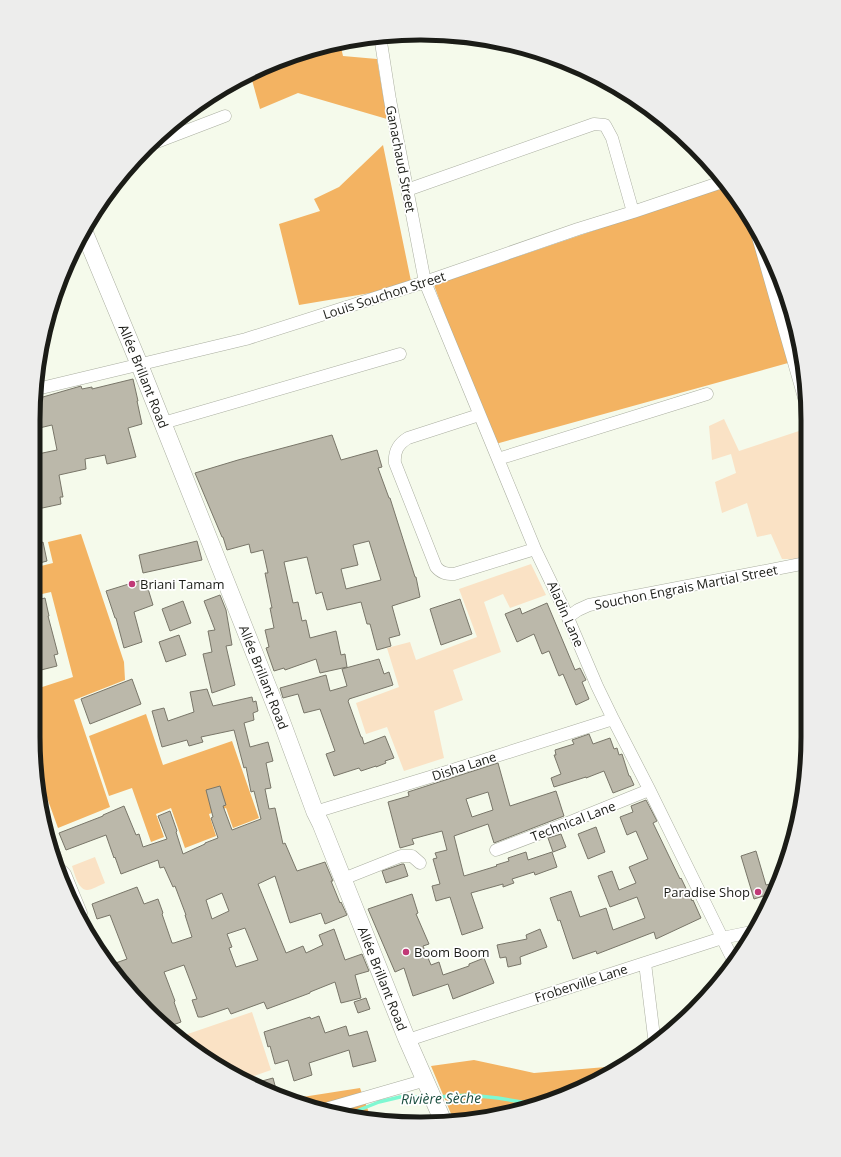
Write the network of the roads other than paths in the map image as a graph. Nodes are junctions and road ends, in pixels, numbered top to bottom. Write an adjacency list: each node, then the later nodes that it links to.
1 (381, 42): 5 (street, Ganachaud Street)
2 (225, 116): 3 (street)
3 (164, 139)
4 (718, 183): 6 (street, Louis Souchon Street)
5 (407, 190): 6 (street); 9 (street, Ganachaud Street)
6 (633, 212): 9 (street, Louis Souchon Street)
7 (87, 237): 12 (main road, Allée Brillant Road)
8 (764, 257): 11 (street)
9 (425, 282): 12 (street, Louis Souchon Street); 15 (street, Aladin Lane)
10 (400, 354): 16 (street)
11 (797, 363)
12 (140, 366): 13 (street, Louis Souchon Street); 16 (main road, Allée Brillant Road)
13 (42, 388)
14 (707, 394): 17 (street)
15 (479, 415): 17 (street, Aladin Lane); 18 (street)
16 (162, 423): 23 (main road, Allée Brillant Road)
17 (498, 459): 18 (street, Aladin Lane)
18 (535, 548): 20 (street, Aladin Lane)
19 (801, 564): 20 (street, Souchon Engrais Martial Street)
20 (568, 617): 21 (street, Aladin Lane)
21 (613, 719): 22 (street, Aladin Lane); 23 (street, Disha Lane)
22 (649, 790): 24 (street, Technical Lane); 28 (street, Aladin Lane)
23 (315, 812): 26 (main road, Allée Brillant Road)
24 (496, 850)
25 (420, 863): 26 (street)
26 (343, 879): 32 (main road, Allée Brillant Road)
27 (746, 933): 28 (street, Froberville Lane)
28 (722, 938): 29 (street, Aladin Lane); 30 (street, Froberville Lane)
29 (731, 956)
30 (645, 963): 31 (street); 32 (street, Froberville Lane)
31 (654, 1036)
32 (408, 1040): 33 (main road, Allée Brillant Road)
33 (426, 1082): 34 (street); 35 (main road, Allée Brillant Road)
34 (333, 1107)
35 (442, 1117)

